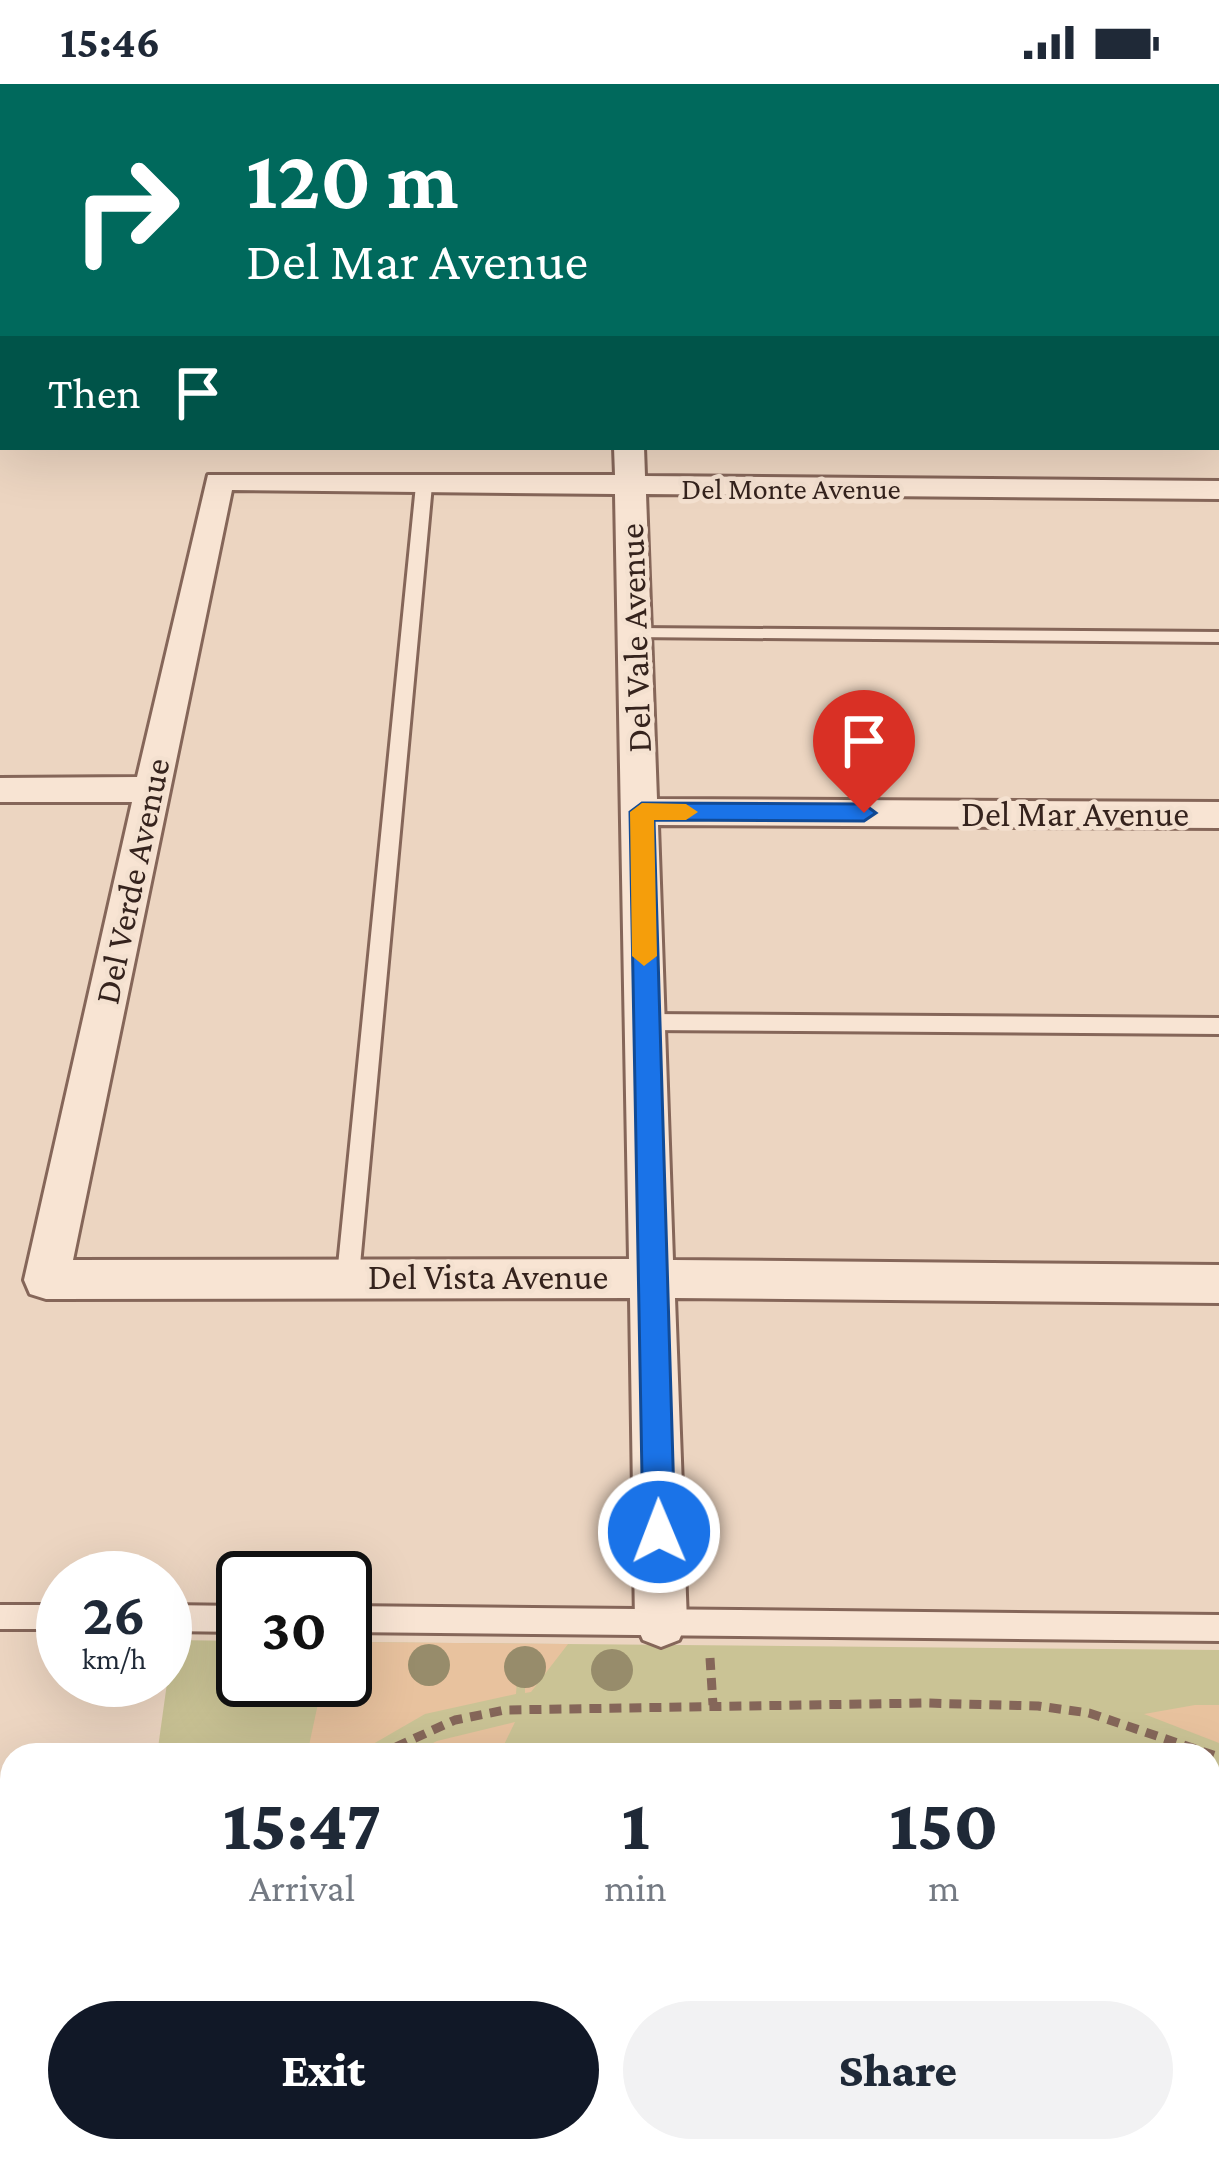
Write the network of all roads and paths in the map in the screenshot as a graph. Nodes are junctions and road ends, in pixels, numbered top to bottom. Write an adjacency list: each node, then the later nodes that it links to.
1 (629, 467): 3 (street, Del Monte Avenue); 4 (street, Del Monte Avenue); 5 (street, Del Vale Avenue)
2 (219, 482): 3 (street, Del Monte Avenue); 7 (street, Del Verde Avenue)
3 (424, 485): 13 (lane)
4 (1219, 490)
5 (636, 633): 6 (lane); 9 (street, Del Vale Avenue)
6 (1219, 637)
7 (152, 789): 8 (street); 15 (street, Del Verde Avenue)
8 (0, 790)
9 (642, 812): 10 (street, Del Mar Avenue); 11 (street, Del Vale Avenue)
10 (1219, 814)
11 (645, 1022): 12 (lane); 14 (street, Del Vale Avenue)
12 (1219, 1027)
13 (348, 1276): 14 (street, Del Vista Avenue); 15 (street, Del Vista Avenue)
14 (654, 1278): 16 (street, Del Vista Avenue); 20 (street, Del Vale Avenue)
15 (46, 1280)
16 (1219, 1284)
17 (0, 1617): 18 (lane)
18 (36, 1617)
19 (372, 1619): 20 (lane)
20 (661, 1622): 21 (lane)
21 (1219, 1628)
22 (404, 1743): 23 (path)
23 (1180, 1743)

